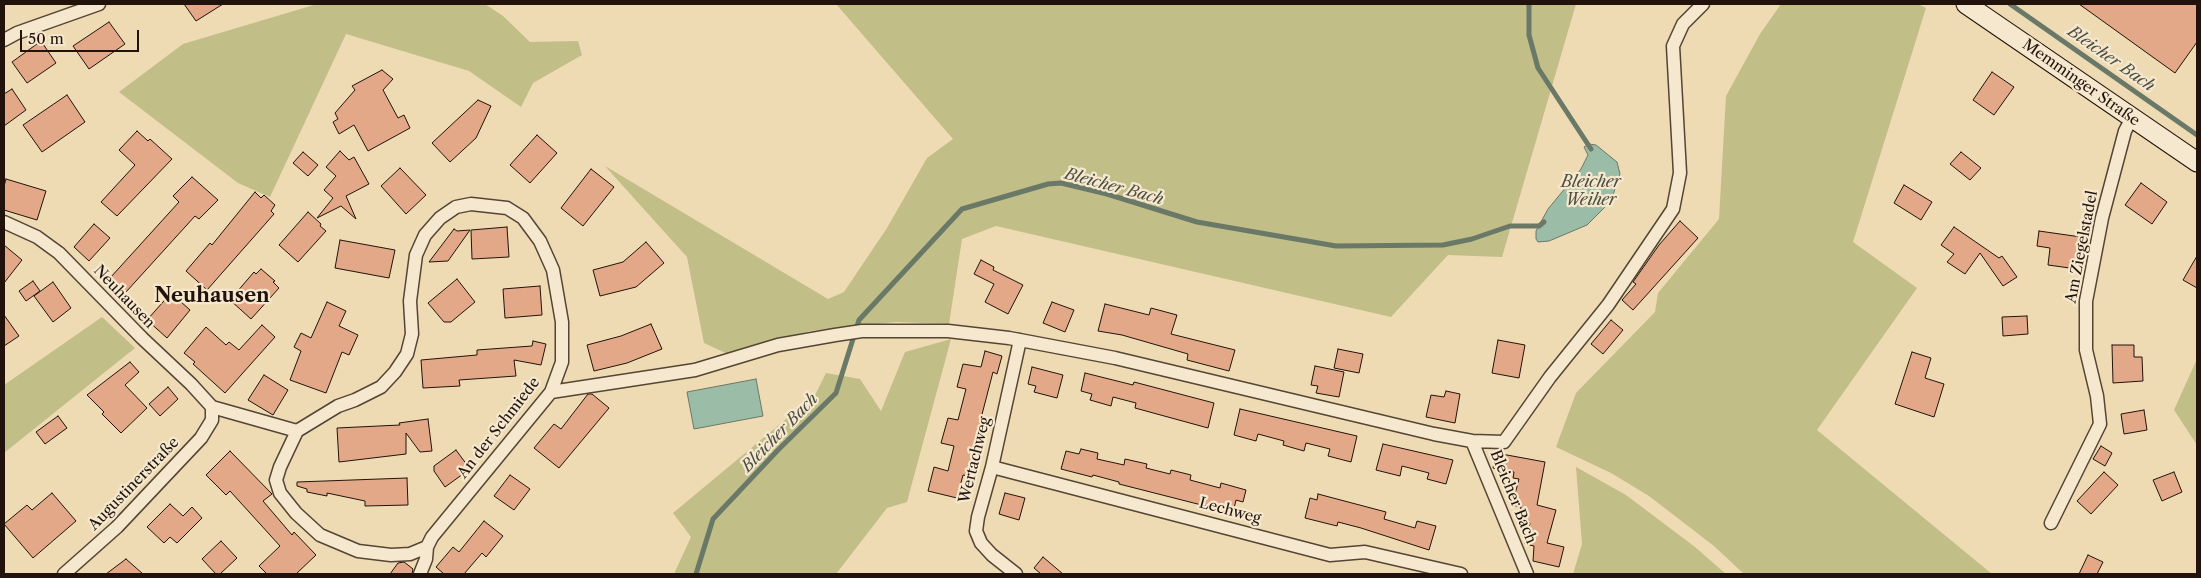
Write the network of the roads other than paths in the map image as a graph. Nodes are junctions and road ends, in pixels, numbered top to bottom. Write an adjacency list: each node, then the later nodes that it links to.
1 (99, 4): 4 (street)
2 (1703, 4): 12 (street)
3 (1966, 4): 5 (main road, Memminger Straße)
4 (4, 40)
5 (2132, 118): 6 (main road, Memminger Straße); 14 (street, Am Ziegelstadel)
6 (2197, 162)
7 (4, 222): 10 (street, Neuhausen)
8 (1020, 340): 9 (street, Bleicher Bach); 12 (street, Bleicher Bach); 13 (street, Wertachweg)
9 (551, 392): 11 (street, An der Schmiede); 15 (street, An der Schmiede)
10 (212, 408): 11 (street); 16 (street, Augustinerstraße)
11 (297, 431): 15 (street)
12 (1472, 441): 20 (street, Bleicher Bach)
13 (992, 467): 18 (street, Wertachweg); 19 (street, Lechweg)
14 (2051, 523)
15 (427, 547): 17 (street, An der Schmiede)
16 (64, 574)
17 (420, 574)
18 (1016, 574)
19 (1461, 574)
20 (1527, 574)

